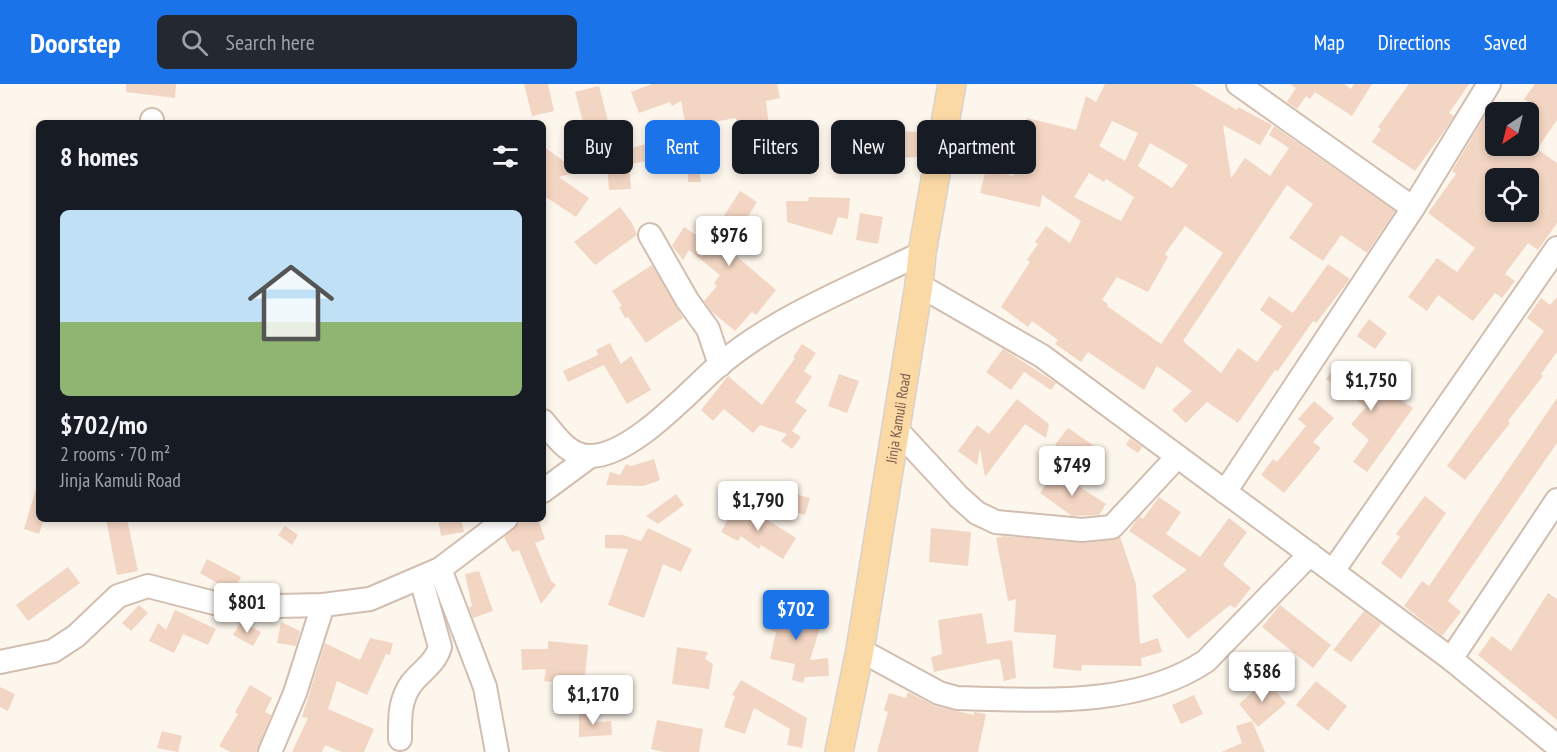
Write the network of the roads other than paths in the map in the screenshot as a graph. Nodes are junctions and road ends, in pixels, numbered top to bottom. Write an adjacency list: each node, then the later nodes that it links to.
1 (952, 84): 7 (main road, Jinja Kamuli Road)
2 (1238, 84): 4 (street)
3 (1489, 84): 4 (street)
4 (1413, 208): 15 (street)
5 (650, 235): 9 (street)
6 (1557, 249): 19 (street)
7 (921, 253): 8 (main road, Jinja Kamuli Road); 9 (street)
8 (919, 285): 11 (main road, Jinja Kamuli Road); 13 (street)
9 (720, 365): 12 (street)
10 (546, 424): 12 (street)
11 (896, 429): 13 (street); 22 (main road, Jinja Kamuli Road)
12 (589, 457): 14 (street)
13 (1177, 457): 15 (street)
14 (546, 489)
15 (1225, 492): 18 (street)
16 (1557, 500): 23 (street)
17 (502, 522): 20 (street)
18 (1310, 554): 19 (street); 22 (street)
19 (1333, 571): 23 (street)
20 (431, 574): 21 (street); 25 (street); 28 (street)
21 (323, 605): 24 (street); 27 (street)
22 (860, 650): 29 (main road, Jinja Kamuli Road)
23 (1451, 659): 26 (street)
24 (0, 662)
25 (400, 739)
26 (1557, 746)
27 (270, 752)
28 (497, 752)
29 (839, 752)

